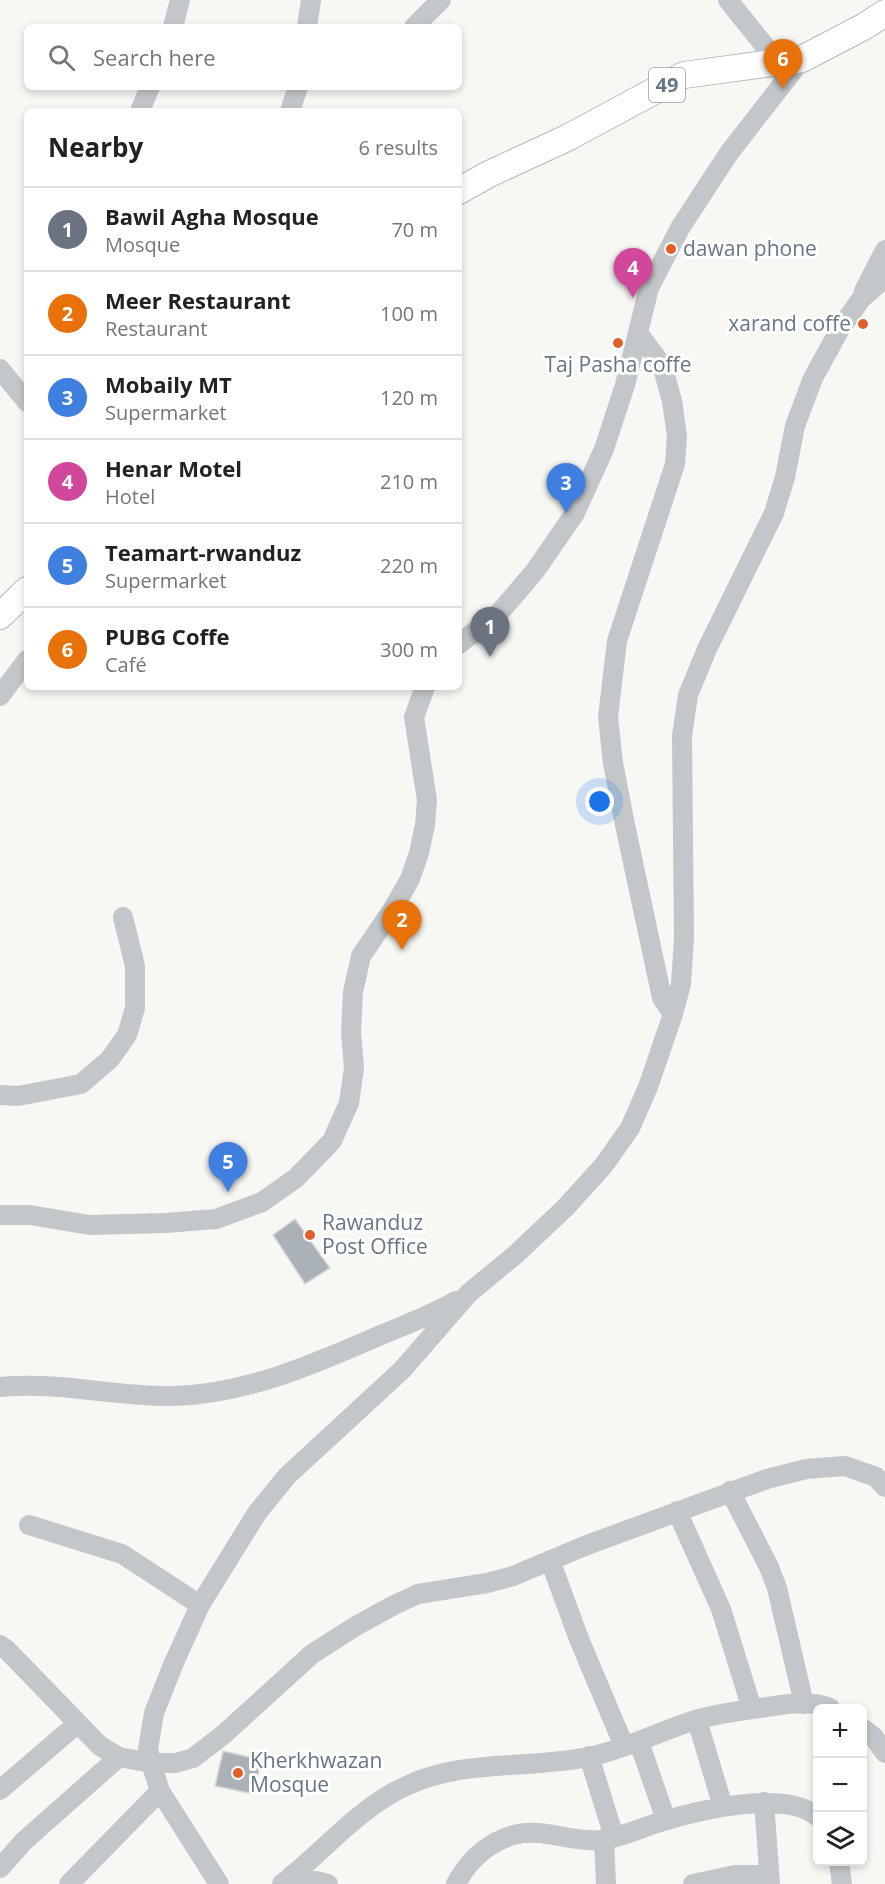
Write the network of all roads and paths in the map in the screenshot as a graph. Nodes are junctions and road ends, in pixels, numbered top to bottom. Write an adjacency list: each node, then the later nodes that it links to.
1 (180, 0): 6 (street)
2 (311, 0): 7 (street)
3 (441, 0): 8 (street)
4 (729, 0): 9 (street)
5 (885, 12): 9 (main road, 49)
6 (174, 24)
7 (307, 24)
8 (417, 24)
9 (802, 58): 14 (main road, 49); 18 (street)
10 (149, 90): 12 (street)
11 (297, 90): 13 (street)
12 (141, 108)
13 (291, 108)
14 (462, 189)
15 (885, 250): 17 (street)
16 (885, 278): 17 (street)
17 (861, 299): 28 (street)
18 (638, 333): 23 (street); 28 (street)
19 (0, 369): 20 (street)
20 (24, 398)
21 (24, 593): 22 (main road)
22 (0, 616)
23 (462, 642)
24 (24, 664): 26 (street)
25 (424, 690): 30 (street)
26 (0, 696)
27 (123, 917): 29 (street)
28 (674, 1014): 31 (street)
29 (0, 1095)
30 (0, 1215)
31 (470, 1293): 32 (street); 33 (street)
32 (381, 1335): 33 (street); 34 (street)
33 (402, 1370): 40 (street)
34 (0, 1387)
35 (885, 1487): 36 (street)
36 (730, 1491): 37 (street); 42 (street)
37 (677, 1511): 39 (street); 44 (street)
38 (29, 1525): 40 (street)
39 (550, 1560): 48 (street); 52 (street)
40 (200, 1605): 52 (street)
41 (2, 1649): 46 (street)
42 (804, 1704): 43 (street); 44 (street)
43 (813, 1704)
44 (752, 1709): 45 (street)
45 (697, 1720): 48 (street); 56 (street)
46 (78, 1723): 51 (street); 53 (street)
47 (867, 1732): 49 (street)
48 (632, 1744): 50 (street); 58 (street)
49 (885, 1754)
50 (589, 1756): 59 (street); 62 (street)
51 (119, 1757): 52 (street); 61 (street)
52 (150, 1763): 54 (street)
53 (0, 1790)
54 (160, 1791): 64 (street); 65 (street)
55 (764, 1802): 56 (street); 57 (street); 63 (street)
56 (723, 1807): 58 (street)
57 (813, 1813)
58 (666, 1820): 59 (street)
59 (609, 1839): 67 (street); 68 (street)
60 (840, 1866): 70 (street)
61 (0, 1868)
62 (287, 1880): 66 (street)
63 (770, 1880): 69 (street)
64 (69, 1884)
65 (219, 1884)
66 (328, 1884)
67 (456, 1884)
68 (606, 1884)
69 (693, 1884)
70 (842, 1884)

